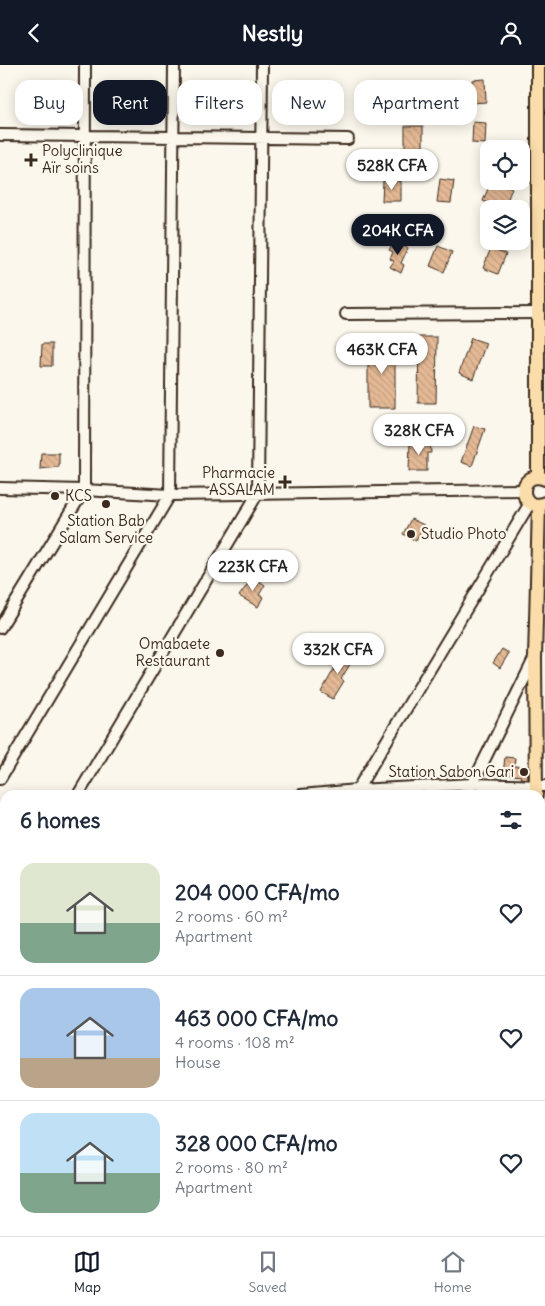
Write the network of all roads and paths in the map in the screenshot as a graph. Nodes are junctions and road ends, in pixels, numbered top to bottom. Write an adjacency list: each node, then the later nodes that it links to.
1 (85, 65): 6 (street)
2 (174, 65): 7 (street)
3 (262, 65): 8 (street)
4 (538, 65): 10 (main road)
5 (0, 135): 6 (street)
6 (85, 136): 7 (street); 14 (street)
7 (174, 137): 8 (street); 17 (street)
8 (261, 138): 9 (street); 16 (street)
9 (348, 139)
10 (539, 313): 11 (street); 12 (main road)
11 (346, 314)
12 (542, 478): 15 (main road)
13 (0, 488): 14 (street)
14 (84, 490): 17 (street); 19 (street)
15 (524, 490): 16 (street); 18 (main road)
16 (258, 493): 17 (street); 24 (street)
17 (170, 495): 21 (street)
18 (538, 504): 20 (main road); 25 (street)
19 (0, 629)
20 (535, 657): 22 (street); 23 (main road)
21 (0, 779)
22 (473, 784): 23 (street); 26 (street); 27 (street)
23 (539, 789)
24 (81, 790)
25 (358, 790)
26 (395, 790)
27 (470, 790)

